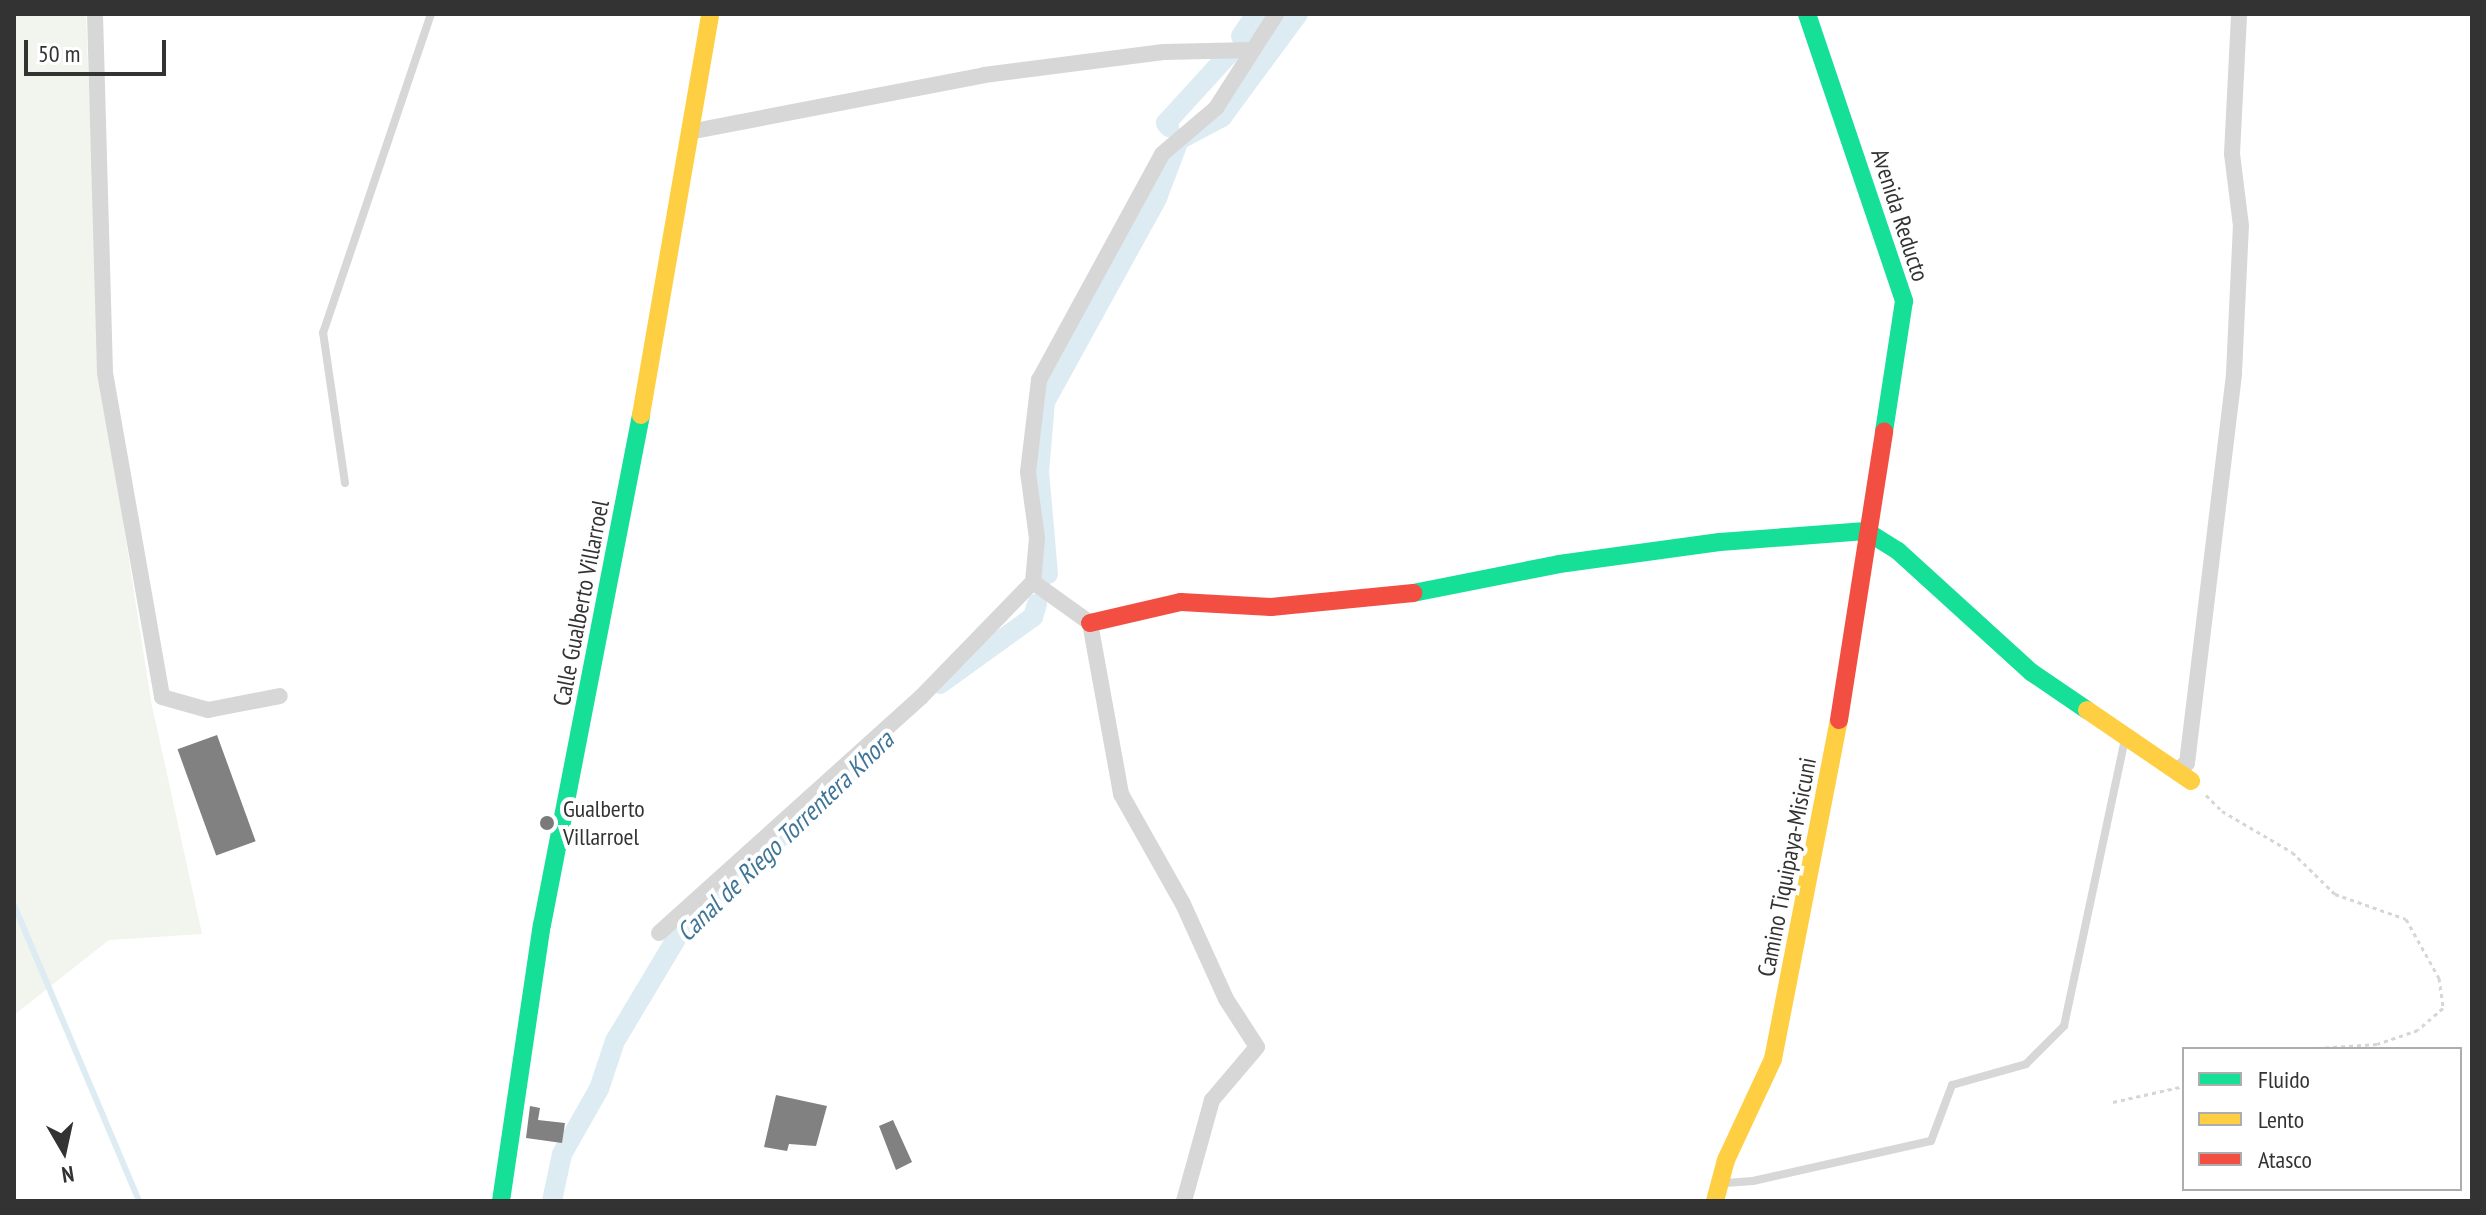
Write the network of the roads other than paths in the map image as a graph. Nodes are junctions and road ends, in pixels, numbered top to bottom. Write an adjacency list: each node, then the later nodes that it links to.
1 (95, 14): 13 (street)
2 (431, 14): 9 (lane)
3 (710, 14): 8 (street, Calle Gualberto Villarroel)
4 (1276, 14): 7 (street)
5 (1807, 14): 10 (street, Avenida Reducto)
6 (2239, 14): 15 (street)
7 (1252, 50): 8 (street); 11 (street)
8 (689, 132): 18 (street, Calle Gualberto Villarroel)
9 (345, 483)
10 (1866, 531): 12 (street); 14 (street); 17 (street, Camino Tiquipaya-Misicuni)
11 (1033, 582): 12 (street); 16 (street)
12 (1090, 623): 19 (street)
13 (280, 696)
14 (2125, 739): 15 (street); 17 (lane)
15 (2184, 776)
16 (659, 933)
17 (1717, 1192)
18 (501, 1201)
19 (1184, 1201)

